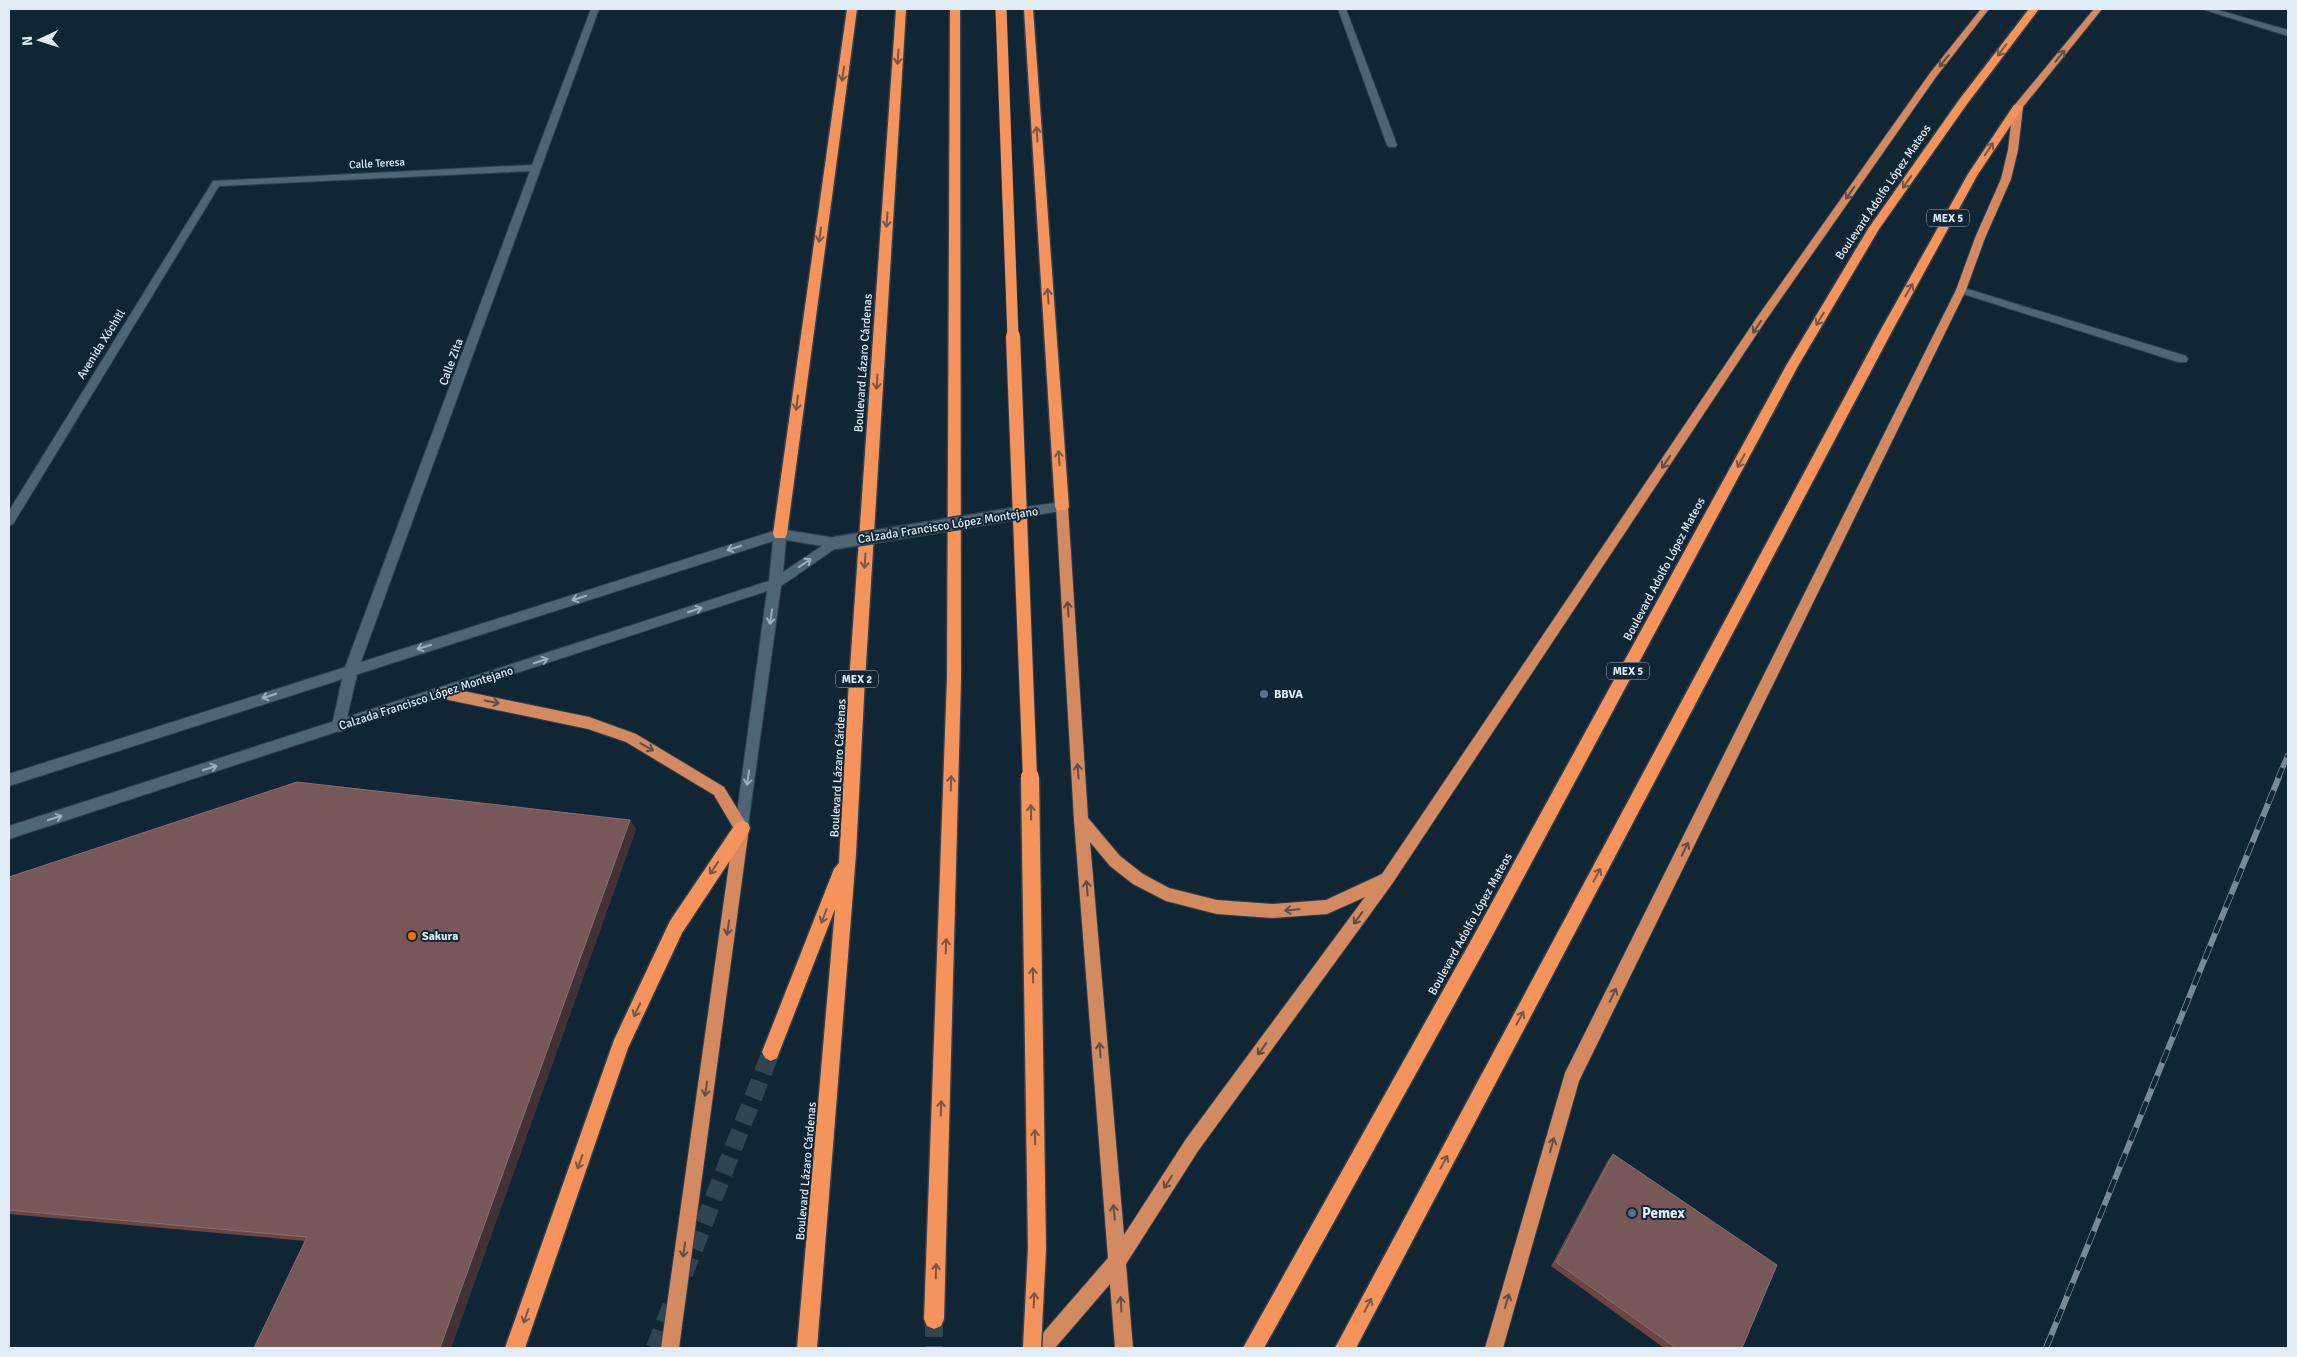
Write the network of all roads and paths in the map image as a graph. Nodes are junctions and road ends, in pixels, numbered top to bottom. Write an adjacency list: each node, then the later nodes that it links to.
1 (595, 9): 15 (street, Calle Zita)
2 (852, 9): 21 (highway, one-way to 21)
3 (901, 9): 31 (highway, Boulevard Lázaro Cárdenas / MEX 2, one-way to 31)
4 (954, 9): 35 (highway, one-way to 4)
5 (1001, 9): 39 (highway, one-way to 5, bridge)
6 (1028, 9): 19 (highway, one-way to 6)
7 (1342, 9): 14 (street)
8 (1984, 9): 32 (highway, one-way to 32)
9 (2034, 9): 42 (highway, Boulevard Adolfo López Mateos / MEX 5, one-way to 42)
10 (2098, 9): 13 (highway, MEX 5, one-way to 10)
11 (2206, 9): 12 (street)
12 (2288, 33)
13 (2018, 108): 17 (highway); 43 (highway, MEX 5, one-way to 13)
14 (1392, 145)
15 (538, 168): 16 (street, Calle Teresa); 24 (street, Calle Zita)
16 (216, 183): 20 (street, Avenida Xóchitl)
17 (1961, 290): 18 (street); 44 (highway, one-way to 17)
18 (2182, 359)
19 (1062, 507): 22 (street, Calzada Francisco López Montejano, bridge); 28 (highway, one-way to 19)
20 (9, 520)
21 (780, 534): 22 (street, Calzada Francisco López Montejano); 23 (street); 24 (street, Calzada Francisco López Montejano, one-way to 24)
22 (835, 543): 23 (street, Calzada Francisco López Montejano, one-way to 22)
23 (775, 584): 25 (street, Calzada Francisco López Montejano, one-way to 23); 29 (street, one-way to 29)
24 (351, 670): 26 (street, Calle Zita); 27 (street, Calzada Francisco López Montejano, one-way to 27)
25 (444, 693): 26 (street, Calzada Francisco López Montejano); 29 (highway, one-way to 29)
26 (339, 726): 30 (street, Calzada Francisco López Montejano, one-way to 26)
27 (9, 780)
28 (1081, 820): 32 (highway, one-way to 28); 34 (highway, one-way to 28)
29 (742, 828): 36 (highway, one-way to 36); 37 (highway, one-way to 37)
30 (9, 833)
31 (848, 854): 33 (highway, one-way to 33); 38 (highway, Boulevard Lázaro Cárdenas / MEX 2)
32 (1387, 879): 34 (highway, one-way to 34)
33 (771, 1052)
34 (1118, 1260): 40 (highway); 41 (highway, one-way to 34)
35 (934, 1320)
36 (515, 1348)
37 (670, 1348)
38 (807, 1348)
39 (1032, 1348)
40 (1043, 1348)
41 (1124, 1348)
42 (1253, 1348)
43 (1345, 1348)
44 (1494, 1348)

